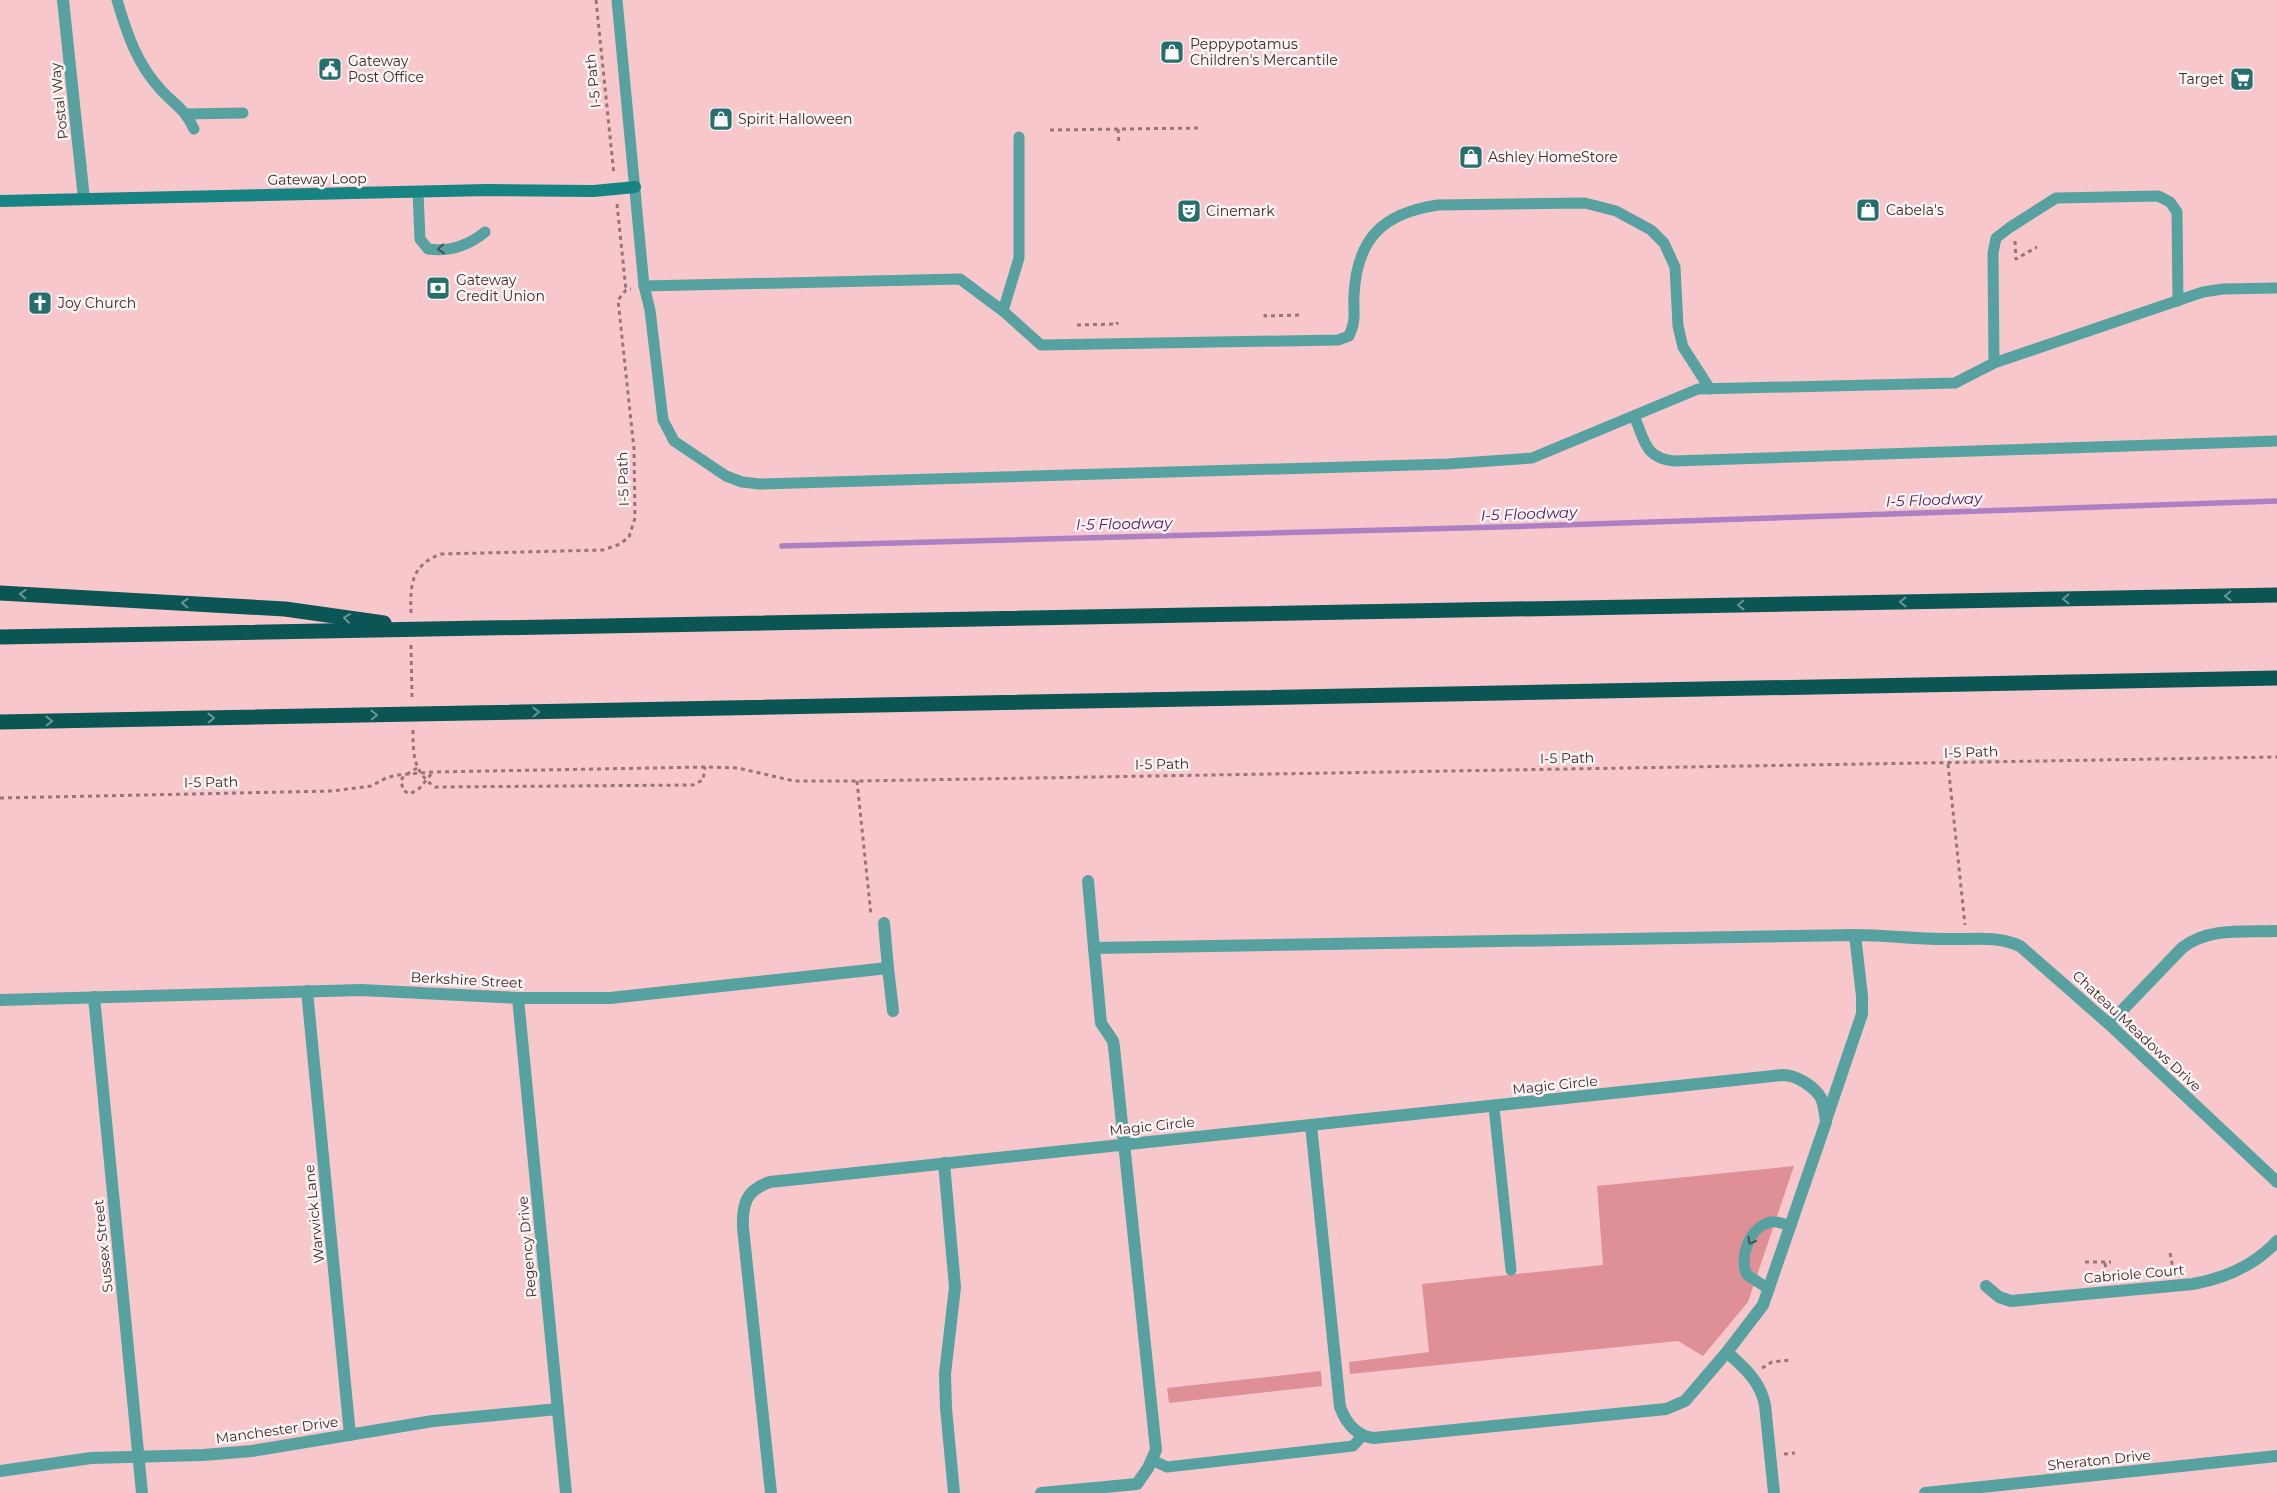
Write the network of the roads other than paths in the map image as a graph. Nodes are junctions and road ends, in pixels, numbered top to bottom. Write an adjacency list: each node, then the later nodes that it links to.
1 (63, 0): 10 (street, Postal Way)
2 (117, 0): 5 (lane)
3 (617, 0): 8 (lane)
4 (243, 113): 5 (lane)
5 (187, 114): 6 (lane)
6 (194, 129)
7 (1019, 138): 16 (lane)
8 (636, 187): 9 (street, Gateway Loop); 13 (lane)
9 (418, 192): 10 (street, Gateway Loop); 12 (lane, one-way to 9)
10 (84, 198): 11 (street, Gateway Loop)
11 (0, 201)
12 (485, 232)
13 (644, 286): 16 (lane); 19 (lane)
14 (2277, 288): 15 (lane)
15 (2178, 301): 17 (lane); 17 (lane)
16 (1003, 311): 18 (lane)
17 (1994, 363): 18 (lane)
18 (1710, 389): 19 (lane)
19 (1634, 416): 20 (lane)
20 (2277, 441)
21 (0, 593): 23 (highway, one-way to 21)
22 (2277, 595): 23 (highway, one-way to 23)
23 (430, 630): 24 (highway)
24 (0, 637)
25 (2277, 678): 26 (highway, one-way to 25)
26 (0, 722)
27 (1088, 881): 31 (street)
28 (878, 922): 32 (street)
29 (2277, 932): 38 (street)
30 (1855, 935): 31 (street, Chateau Meadows Drive); 38 (street, Chateau Meadows Drive); 40 (street)
31 (1094, 948): 42 (street)
32 (888, 968): 35 (street, Berkshire Street); 37 (street)
33 (307, 991): 34 (street, Berkshire Street); 35 (street, Berkshire Street); 52 (street, Warwick Lane)
34 (94, 997): 36 (street, Berkshire Street); 54 (street, Sussex Street)
35 (518, 998): 51 (street, Regency Drive)
36 (0, 1000)
37 (893, 1011)
38 (2109, 1024): 44 (street, Chateau Meadows Drive)
39 (1494, 1106): 40 (street, Magic Circle); 41 (street, Magic Circle); 47 (lane)
40 (1826, 1122): 45 (street)
41 (1311, 1125): 42 (street, Magic Circle); 53 (street)
42 (1124, 1144): 43 (street, Magic Circle); 56 (street)
43 (944, 1163): 61 (street, Magic Circle); 62 (street)
44 (2277, 1182)
45 (1791, 1226): 49 (street); 49 (lane, one-way to 49)
46 (2277, 1241): 48 (street, Cabriole Court)
47 (1511, 1270)
48 (1986, 1286)
49 (1769, 1289): 50 (street)
50 (1727, 1352): 53 (street); 64 (street)
51 (558, 1409): 52 (street, Manchester Drive); 60 (street, Regency Drive)
52 (350, 1435): 54 (street, Manchester Drive)
53 (1363, 1435): 56 (lane)
54 (138, 1456): 57 (street, Manchester Drive); 59 (street, Sussex Street)
55 (2277, 1456): 65 (street, Sheraton Drive)
56 (1152, 1460): 58 (street)
57 (0, 1471)
58 (1138, 1488): 63 (street)
59 (142, 1493)
60 (566, 1493)
61 (771, 1493)
62 (954, 1493)
63 (1041, 1493)
64 (1774, 1493)
65 (1925, 1493)

